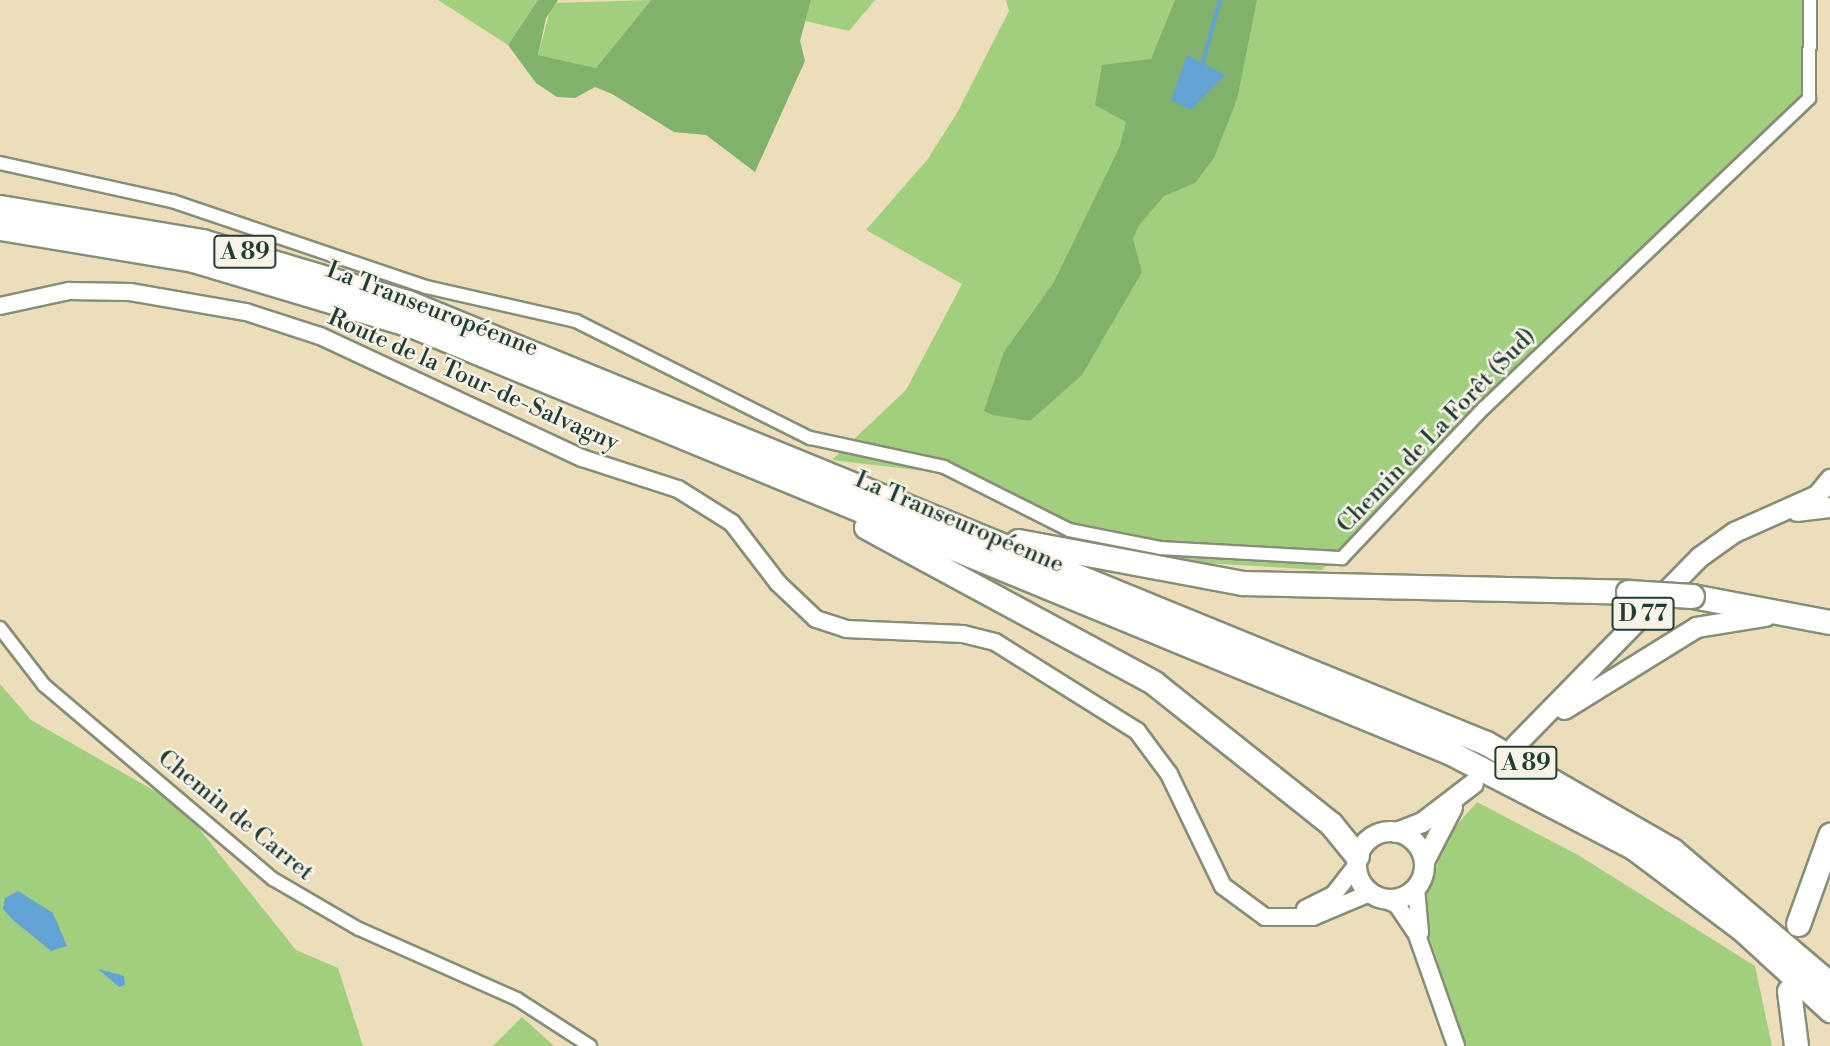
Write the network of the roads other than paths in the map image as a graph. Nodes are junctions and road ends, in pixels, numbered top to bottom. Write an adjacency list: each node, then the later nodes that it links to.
1 (1810, 0): 2 (street, Chemin de La Forêt (Sud))
2 (0, 163)
3 (0, 207): 9 (highway, La Transeuropéenne / A 89)
4 (0, 228): 7 (highway, La Transeuropéenne / A 89)
5 (0, 306): 19 (street, Route de la Tour-de-Salvagny)
6 (1830, 479): 10 (main road, D 77)
7 (832, 498): 15 (highway); 24 (highway, La Transeuropéenne / A 89)
8 (1830, 507): 10 (main road, D 77)
9 (914, 514): 11 (highway, bridge); 22 (highway, La Transeuropéenne / A 89)
10 (1772, 515): 11 (main road, D 77)
11 (1828, 624)
12 (0, 628): 25 (street, Chemin de Carret)
13 (1396, 832): 15 (main road); 16 (main road); 16 (main road)
14 (1830, 835): 20 (highway)
15 (1357, 861): 18 (main road); 19 (street)
16 (1424, 861): 17 (main road)
17 (1416, 888): 18 (main road); 21 (street)
18 (1378, 897): 19 (street, Route de la Tour-de-Salvagny); 21 (street)
19 (1251, 908)
20 (1798, 925)
21 (1422, 946): 26 (street)
22 (1830, 984)
23 (1789, 991): 27 (highway)
24 (1830, 1010)
25 (590, 1046)
26 (1456, 1046)
27 (1796, 1046)

